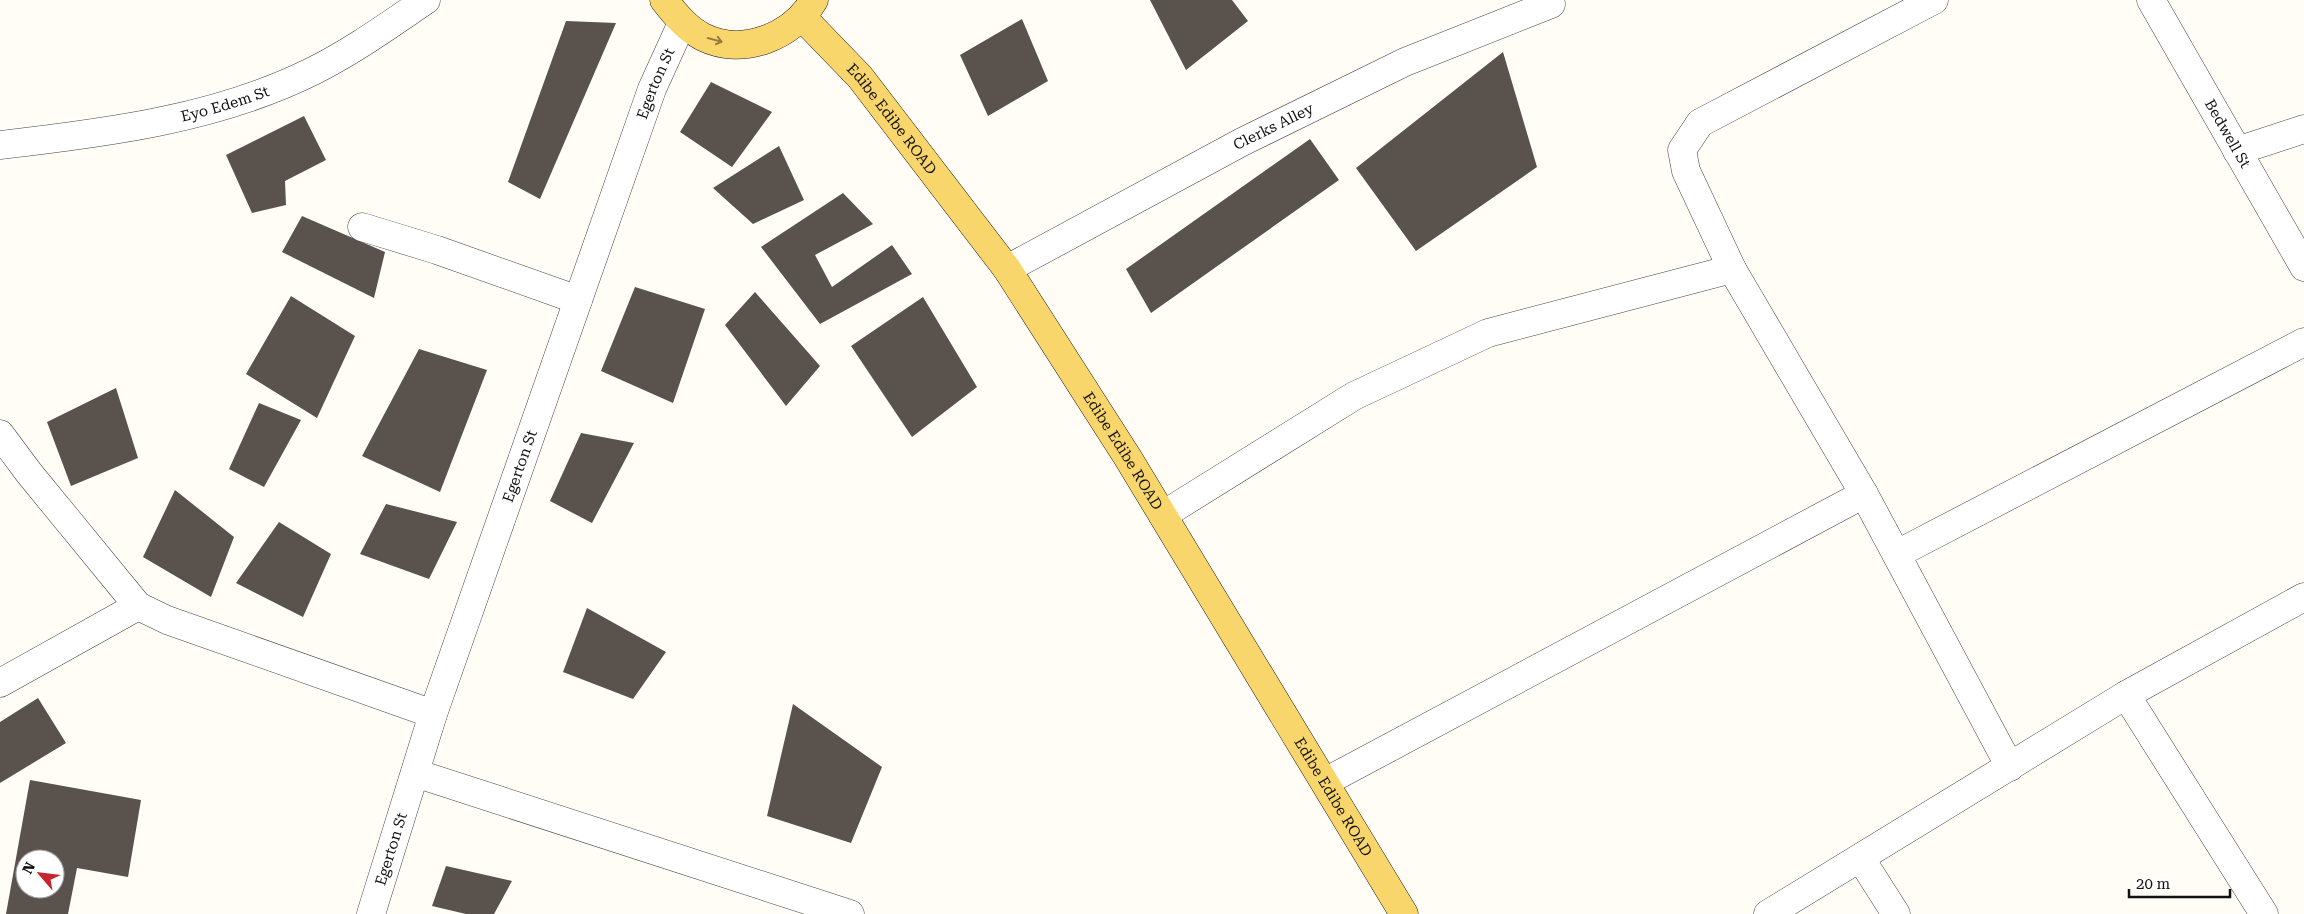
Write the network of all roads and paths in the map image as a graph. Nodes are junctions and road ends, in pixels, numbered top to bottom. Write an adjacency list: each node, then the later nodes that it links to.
1 (426, 0): 9 (street, Eyo Edem St)
2 (664, 0): 7 (main road)
3 (1934, 0): 13 (street)
4 (2151, 0): 10 (street, Bedwell St)
5 (1551, 4): 14 (street, Clerks Alley)
6 (808, 9): 7 (main road, one-way to 6); 14 (main road, Edibe Edibe ROAD)
7 (682, 23): 15 (street, Egerton St)
8 (2304, 129): 10 (street)
9 (0, 145)
10 (2237, 151): 12 (street, Bedwell St)
11 (362, 226): 15 (street)
12 (2304, 267)
13 (1732, 268): 18 (street); 19 (street)
14 (1007, 269): 19 (main road, Edibe Edibe ROAD)
15 (578, 300): 25 (street, Egerton St)
16 (2304, 342): 20 (street)
17 (0, 434): 22 (street)
18 (1864, 494): 20 (street); 28 (street)
19 (1163, 515): 28 (main road, Edibe Edibe ROAD)
20 (1897, 554): 26 (street)
21 (2304, 597): 24 (street)
22 (138, 606): 23 (street); 25 (street)
23 (0, 682)
24 (2126, 695): 26 (street); 35 (street)
25 (433, 714): 27 (street, Egerton St)
26 (2010, 767): 29 (street)
27 (415, 773): 30 (street, Egerton St); 31 (street)
28 (1325, 782): 32 (main road, Edibe Edibe ROAD)
29 (1861, 859): 33 (street); 34 (street)
30 (371, 914)
31 (850, 914)
32 (1404, 914)
33 (1768, 914)
34 (1896, 914)
35 (2264, 914)

